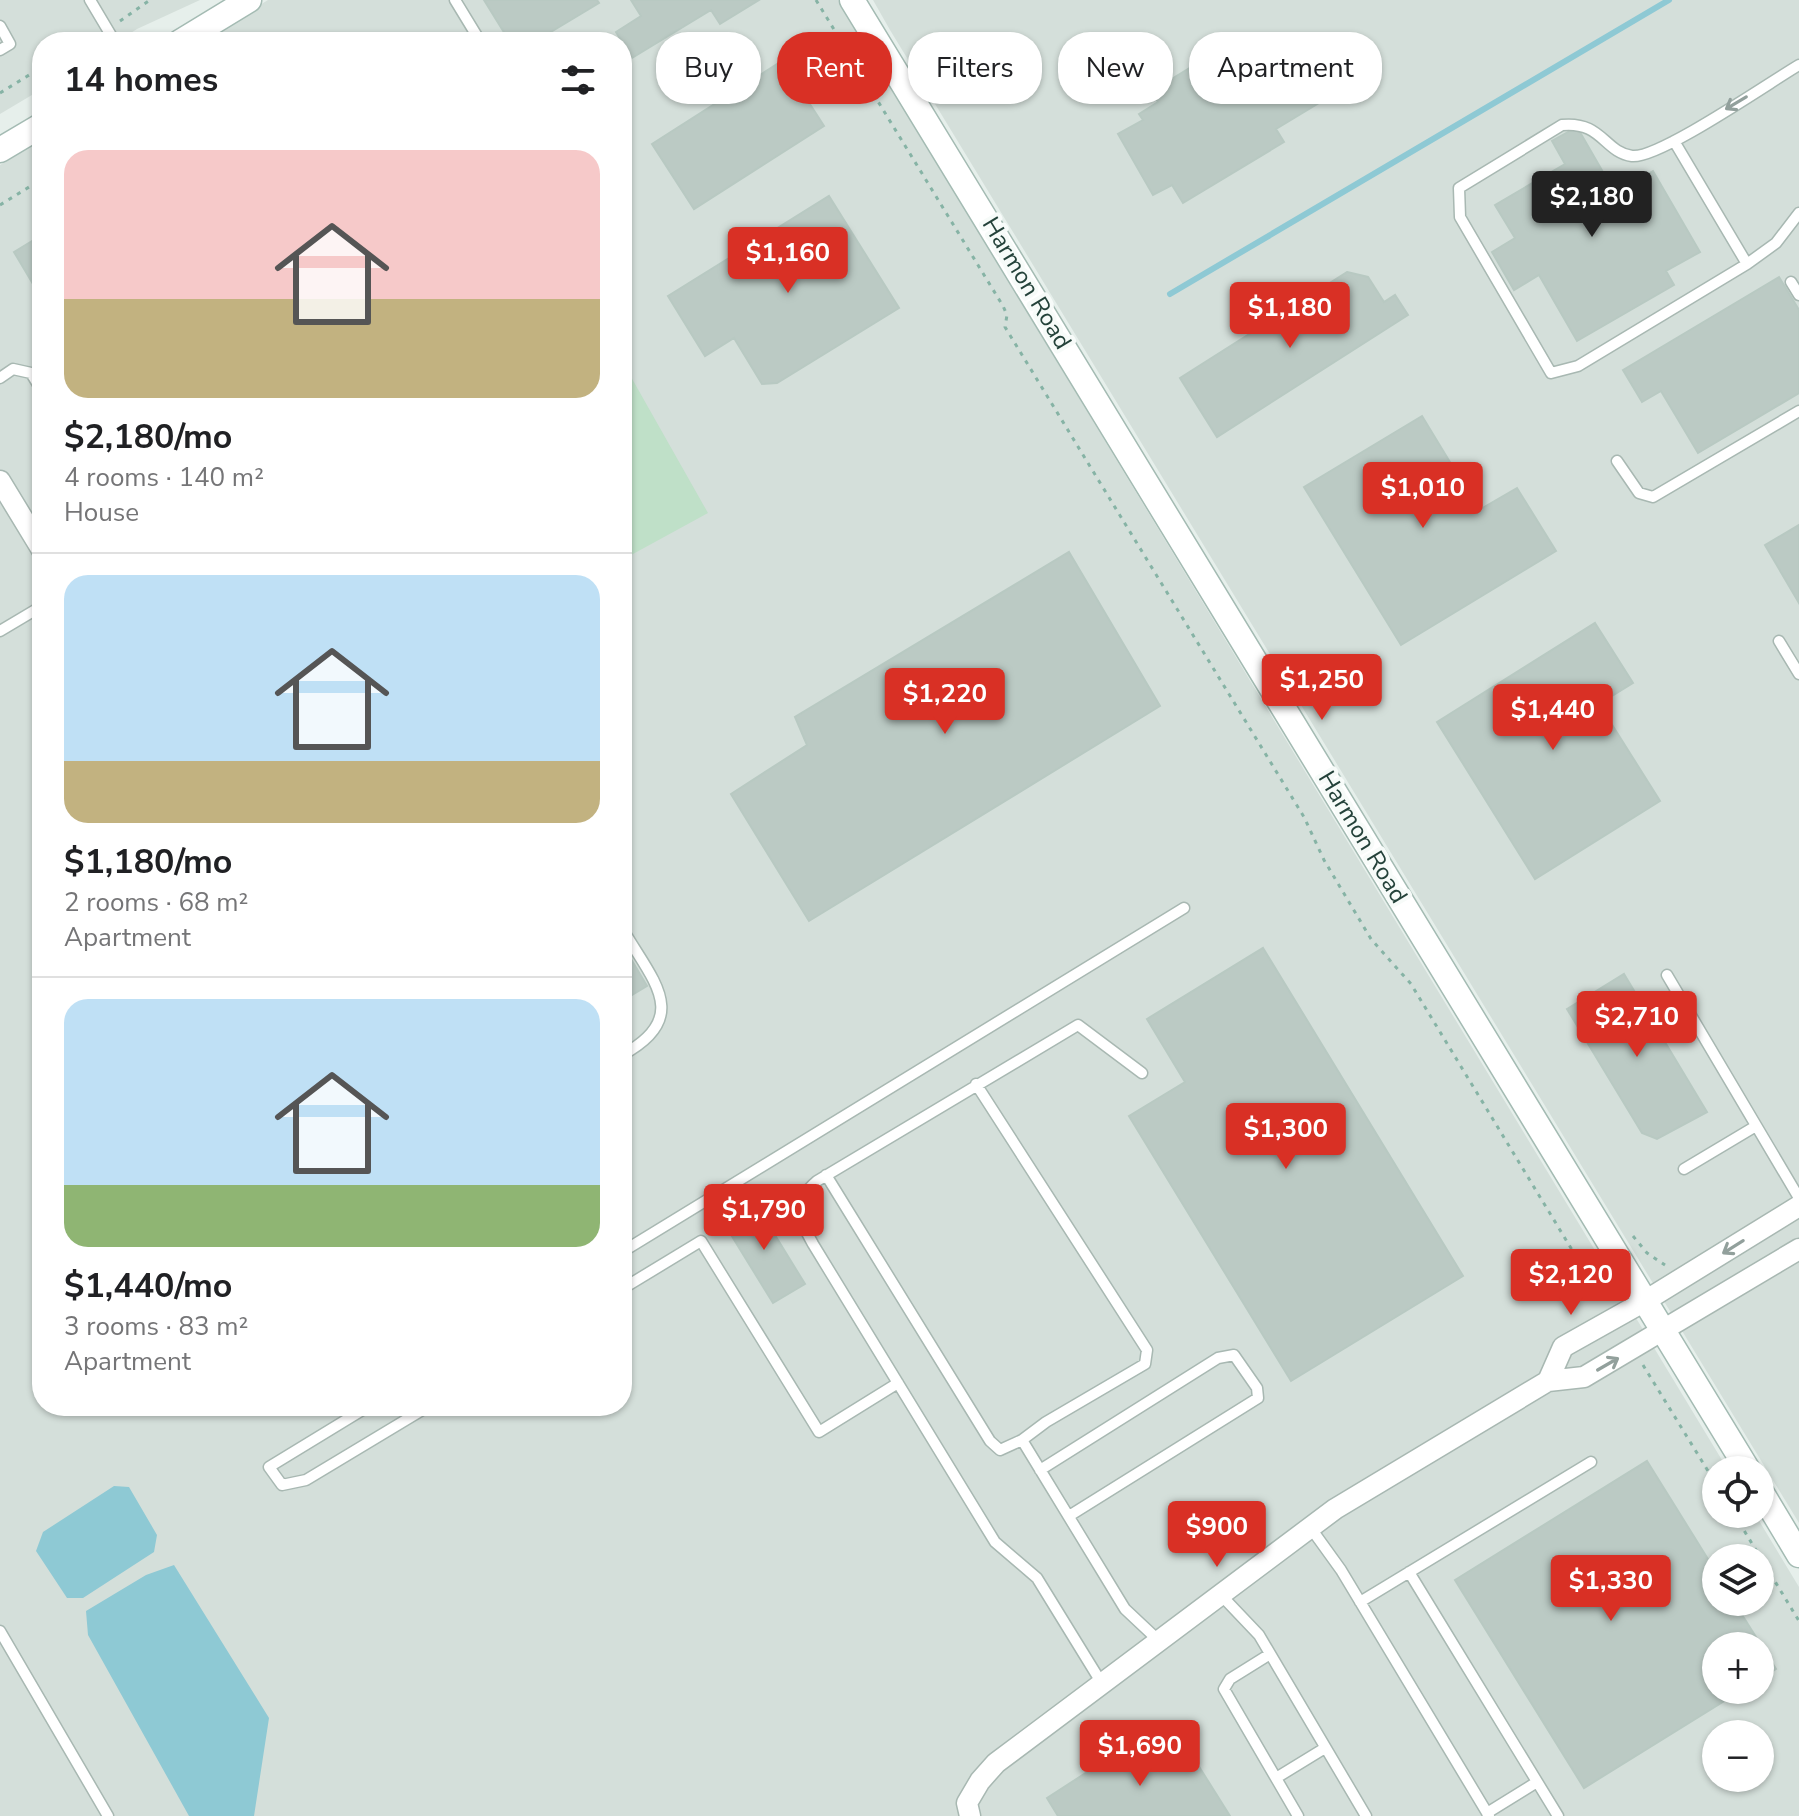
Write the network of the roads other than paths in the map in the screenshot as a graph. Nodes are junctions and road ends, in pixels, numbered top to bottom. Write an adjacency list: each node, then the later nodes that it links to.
1 (90, 0): 6 (lane)
2 (249, 0): 7 (street)
3 (455, 0): 8 (lane)
4 (852, 0): 42 (street, Harmon Road)
5 (0, 26): 9 (lane)
6 (109, 32)
7 (196, 32)
8 (475, 32)
9 (0, 50)
10 (1799, 65): 12 (lane, one-way to 12)
11 (32, 131): 13 (street)
12 (1674, 141): 15 (lane); 15 (lane)
13 (0, 150)
14 (1799, 213): 15 (lane)
15 (1747, 264)
16 (1791, 282): 17 (lane)
17 (1799, 295)
18 (32, 375): 19 (lane)
19 (0, 378)
20 (1799, 411): 21 (lane)
21 (1617, 461)
22 (0, 481): 23 (street)
23 (32, 534)
24 (32, 612): 25 (lane)
25 (0, 631)
26 (1779, 641): 27 (lane)
27 (1799, 674)
28 (1184, 908): 39 (lane)
29 (632, 945): 31 (lane)
30 (1667, 975): 34 (lane)
31 (632, 1049)
32 (1142, 1073): 33 (lane)
33 (976, 1084): 36 (lane); 48 (lane)
34 (1756, 1126): 35 (lane); 37 (lane)
35 (1684, 1169)
36 (826, 1175): 45 (lane); 48 (lane)
37 (1799, 1198)
38 (1799, 1206): 42 (street, one-way to 42)
39 (632, 1246)
40 (1799, 1249): 43 (street)
41 (632, 1283): 45 (lane)
42 (1645, 1301): 43 (street, Harmon Road); 44 (street)
43 (1664, 1332): 44 (street, one-way to 43); 49 (street, Harmon Road)
44 (1548, 1381): 54 (street)
45 (898, 1383): 62 (lane)
46 (353, 1416): 47 (lane)
47 (412, 1416)
48 (1022, 1440): 51 (lane)
49 (1739, 1456)
50 (1591, 1462): 56 (lane)
51 (1040, 1470): 53 (lane); 53 (lane)
52 (1774, 1513): 55 (street)
53 (1069, 1516): 60 (lane)
54 (1310, 1527): 57 (street); 58 (lane)
55 (1799, 1555)
56 (1409, 1572): 58 (lane); 65 (lane)
57 (1220, 1594): 60 (street); 61 (lane)
58 (1360, 1602): 66 (lane)
59 (0, 1631): 67 (lane)
60 (1158, 1640): 62 (street)
61 (1270, 1654): 63 (lane); 64 (lane)
62 (1101, 1682): 68 (street)
63 (1325, 1748): 64 (lane); 70 (lane)
64 (1276, 1778): 69 (lane)
65 (1537, 1782): 66 (lane); 71 (lane)
66 (1488, 1814)
67 (108, 1816)
68 (970, 1816)
69 (1298, 1816)
70 (1366, 1816)
71 (1558, 1816)

